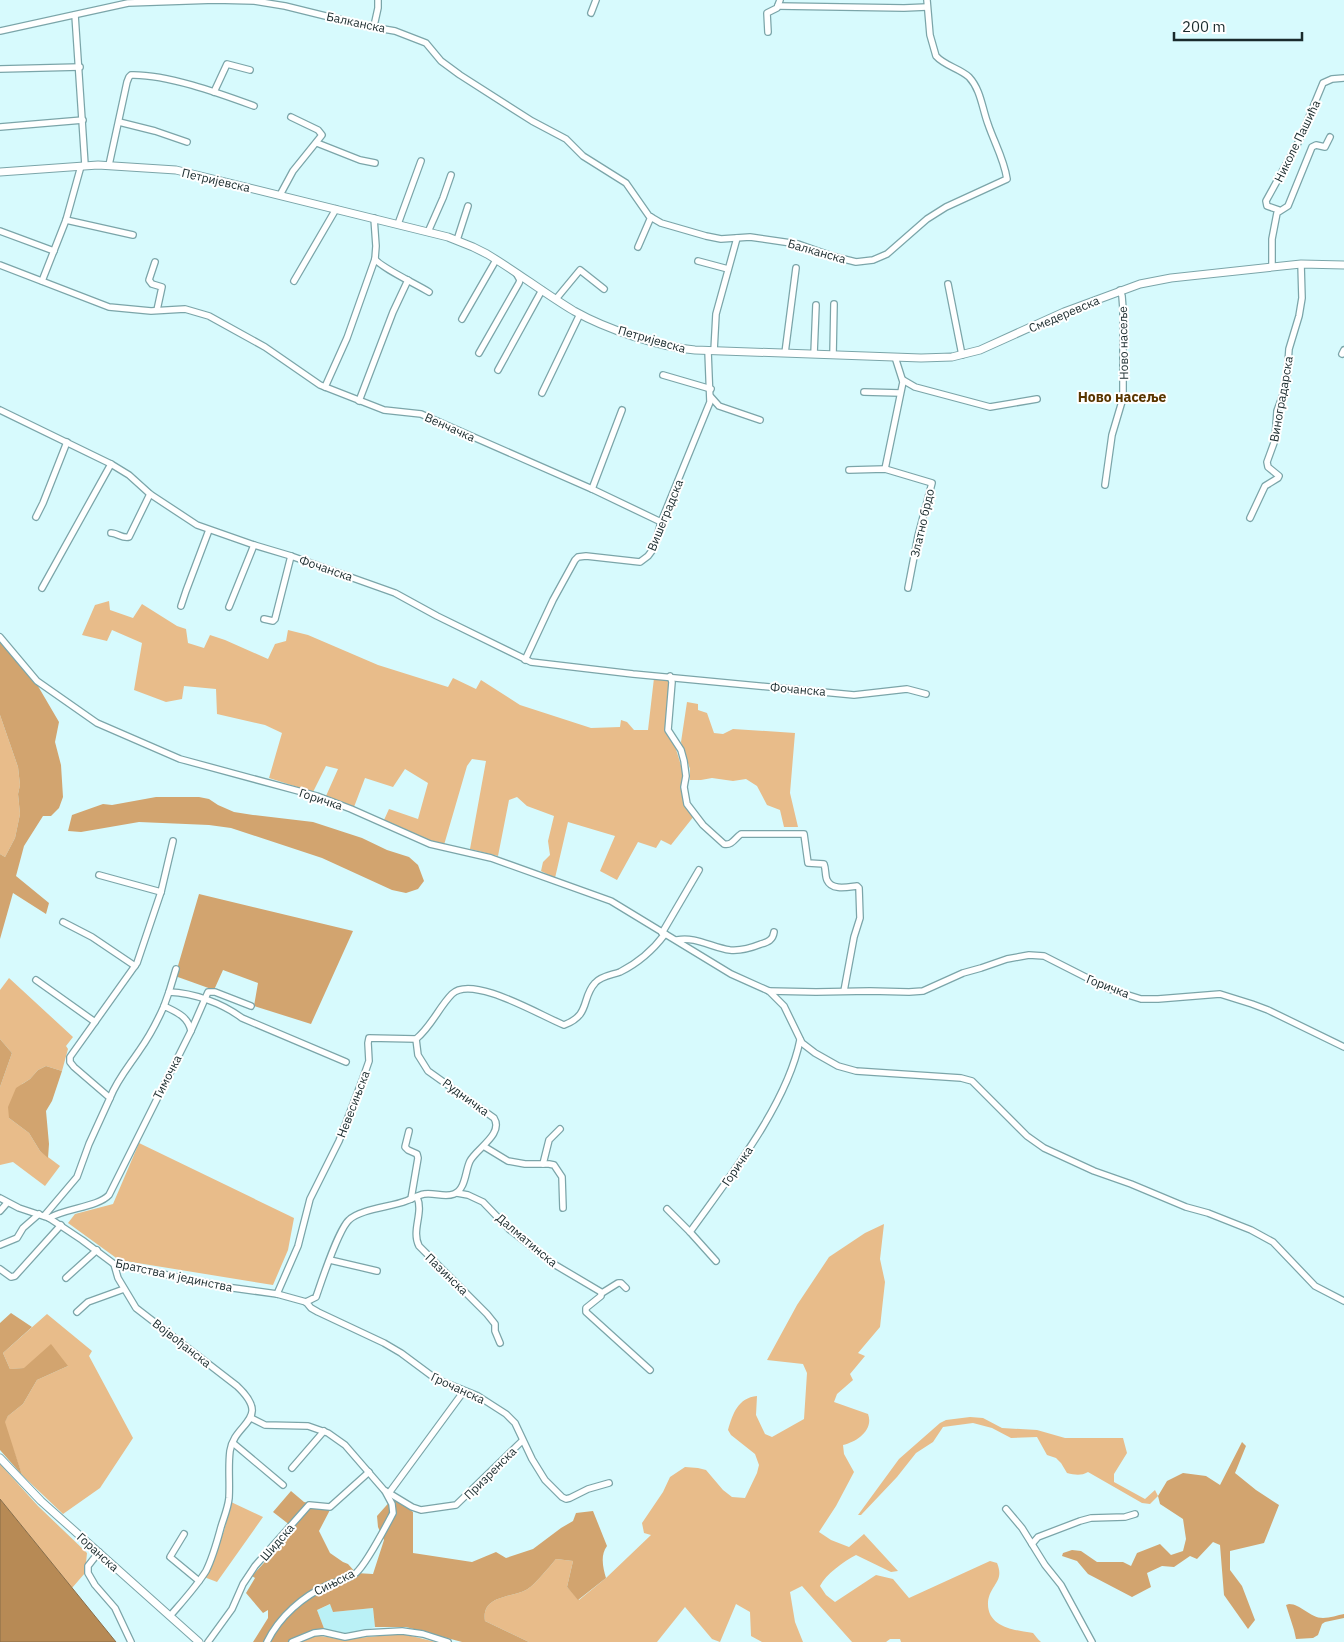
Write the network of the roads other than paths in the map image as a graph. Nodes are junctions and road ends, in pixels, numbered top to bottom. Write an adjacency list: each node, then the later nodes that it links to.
1 (378, 0): 8 (street)
2 (383, 0): 8 (street)
3 (596, 0): 9 (street)
4 (927, 0): 7 (street)
5 (128, 2): 10 (street, Балканска); 11 (street, Балканска)
6 (779, 3): 7 (street); 13 (street)
7 (927, 7): 44 (street, Балканска)
8 (378, 8): 11 (street)
9 (591, 13)
10 (75, 15): 12 (street, Балканска); 14 (street)
11 (374, 26): 38 (street, Балканска)
12 (0, 31)
13 (768, 32)
14 (80, 67): 15 (street); 21 (street)
15 (0, 69)
16 (250, 70): 18 (street)
17 (1344, 78): 36 (street, Николе Пашића)
18 (214, 92): 19 (street); 22 (street)
19 (254, 106)
20 (292, 116): 26 (street)
21 (83, 120): 23 (street); 30 (street)
22 (120, 122): 25 (street); 29 (street)
23 (0, 127)
24 (1330, 137): 36 (street)
25 (187, 142)
26 (317, 143): 28 (street); 33 (street)
27 (421, 161): 40 (street)
28 (375, 163)
29 (109, 165): 30 (main road, Петријевска); 33 (main road, Петријевска)
30 (83, 166): 31 (main road, Петријевска); 39 (street)
31 (0, 172)
32 (451, 175): 42 (street)
33 (280, 195): 35 (main road, Петријевска)
34 (468, 206): 45 (street)
35 (336, 209): 37 (main road, Петријевска); 61 (street)
36 (1279, 210): 55 (street)
37 (374, 218): 40 (main road, Петријевска); 48 (street)
38 (651, 218): 44 (street, Балканска); 46 (street)
39 (66, 220): 43 (street); 47 (street)
40 (398, 224): 42 (main road, Петријевска)
41 (0, 231): 47 (street)
42 (428, 232): 45 (main road, Петријевска)
43 (133, 236)
44 (737, 238): 57 (street, Вишеградска)
45 (457, 240): 49 (main road, Петријевска)
46 (638, 247)
47 (54, 251): 60 (street)
48 (375, 258): 59 (street); 83 (street)
49 (496, 260): 58 (main road, Петријевска); 72 (street)
50 (698, 261): 57 (street)
51 (155, 262): 70 (street)
52 (1301, 264): 53 (main road, Смедеревска); 55 (main road, Смедеревска); 102 (street, Виноградарска)
53 (1344, 264)
54 (0, 265): 60 (street, Венчачка)
55 (1272, 267): 65 (main road, Смедеревска)
56 (796, 268): 75 (street)
57 (728, 269): 73 (street, Вишеградска)
58 (516, 273): 64 (main road, Петријевска); 74 (street)
59 (408, 280): 66 (street); 90 (street)
60 (42, 281): 70 (street, Венчачка)
61 (294, 281)
62 (948, 284): 78 (street)
63 (604, 289): 67 (street)
64 (542, 290): 67 (main road, Петријевска); 80 (street)
65 (1120, 290): 78 (main road, Смедеревска); 98 (street, Ново насеље)
66 (429, 292)
67 (556, 299): 71 (main road, Петријевска)
68 (834, 304): 77 (street)
69 (816, 305): 76 (street)
70 (157, 310): 83 (street, Венчачка)
71 (580, 314): 73 (main road, Петријевска); 86 (street)
72 (462, 319)
73 (711, 351): 75 (main road, Петријевска); 84 (street, Вишеградска)
74 (479, 353)
75 (785, 353): 76 (main road, Смедеревска)
76 (814, 354): 77 (main road, Смедеревска)
77 (833, 355): 79 (main road, Смедеревска)
78 (962, 355): 79 (main road, Смедеревска)
79 (895, 357): 82 (street)
80 (498, 370)
81 (663, 374): 84 (street)
82 (903, 380): 87 (street); 89 (street)
83 (325, 387): 90 (street, Венчачка)
84 (711, 389): 88 (street, Вишеградска)
85 (864, 392): 87 (street)
86 (542, 393)
87 (900, 393): 96 (street)
88 (711, 396): 93 (street); 103 (street, Вишеградска)
89 (1037, 400)
90 (359, 401): 99 (street, Венчачка)
91 (0, 410): 94 (street, Фочанска)
92 (622, 410): 99 (street)
93 (760, 420)
94 (67, 442): 95 (street, Фочанска); 101 (street)
95 (111, 464): 100 (street, Фочанска); 108 (street)
96 (885, 468): 97 (street, Златно брдо); 109 (street, Златно брдо)
97 (849, 470)
98 (1105, 485)
99 (592, 489): 103 (street, Венчачка)
100 (150, 494): 104 (street, Фочанска); 105 (street)
101 (36, 517)
102 (1250, 518)
103 (661, 522): 114 (street, Вишеградска)
104 (209, 530): 106 (street, Фочанска); 110 (street)
105 (111, 534)
106 (254, 545): 107 (street, Фочанска); 111 (street)
107 (291, 556): 112 (street); 114 (street, Фочанска)
108 (42, 588)
109 (908, 588)
110 (182, 606)
111 (228, 607)
112 (264, 619)
113 (0, 637): 123 (street, Горичка)
114 (525, 660): 115 (street, Фочанска)
115 (670, 676): 116 (street, Фочанска); 129 (street)
116 (926, 694)
117 (173, 841): 120 (street)
118 (699, 870): 123 (street)
119 (98, 874): 120 (street)
120 (161, 892): 125 (street)
121 (63, 922): 125 (street)
122 (774, 932): 124 (street, Горичка)
123 (664, 933): 124 (street, Горичка); 136 (street)
124 (677, 940): 128 (street, Горичка)
125 (135, 966): 134 (street)
126 (176, 969): 130 (street)
127 (36, 980): 134 (street)
128 (769, 991): 129 (street, Горичка); 137 (street, Горичка)
129 (844, 991): 138 (street, Горичка)
130 (169, 992): 131 (street); 132 (street)
131 (204, 999): 133 (street); 135 (street, Тимочка); 139 (street)
132 (164, 1006): 135 (street); 140 (street)
133 (251, 1006)
134 (94, 1022): 140 (street)
135 (191, 1031): 152 (street, Тимочка)
136 (416, 1039): 143 (street, Рудничка); 166 (street, Невесињска)
137 (800, 1040): 154 (street, Горичка); 167 (street, Горичка)
138 (1344, 1047)
139 (346, 1062)
140 (110, 1098): 152 (street)
141 (560, 1129): 144 (street)
142 (410, 1131): 147 (street)
143 (485, 1147): 144 (street); 145 (street, Рудничка)
144 (543, 1164): 149 (street)
145 (457, 1193): 147 (street); 165 (street, Далматинска)
146 (0, 1198): 148 (street, Братства и јединства)
147 (414, 1198): 157 (street); 170 (street, Пазинска)
148 (7, 1203): 151 (street); 152 (street, Братства и јединства)
149 (563, 1208)
150 (667, 1209): 154 (street)
151 (0, 1212)
152 (44, 1216): 153 (street, Братства и јединства); 155 (street)
153 (61, 1226): 156 (street, Братства и јединства); 160 (street)
154 (690, 1232): 158 (street)
155 (0, 1245)
156 (97, 1250): 159 (street, Братства и јединства); 162 (street)
157 (330, 1260): 161 (street); 168 (street)
158 (716, 1261)
159 (114, 1264): 163 (street, Војвођанска); 166 (street, Братства и јединства)
160 (0, 1269)
161 (377, 1271)
162 (66, 1278)
163 (124, 1288): 169 (street); 173 (street, Војвођанска)
164 (626, 1288): 165 (street)
165 (602, 1293): 171 (street)
166 (277, 1294): 168 (street, Братства и јединства)
167 (1344, 1301)
168 (306, 1302): 172 (street, Грочанска)
169 (77, 1312)
170 (500, 1343)
171 (650, 1370)
172 (464, 1390): 175 (street, Грочанска); 183 (street)
173 (251, 1418): 174 (street, Призренска); 176 (street)
174 (324, 1431): 178 (street); 179 (street, Призренска)
175 (522, 1441): 180 (street, Грочанска); 183 (street, Призренска)
176 (233, 1442): 181 (street); 189 (street)
177 (0, 1458): 188 (main road, Горанска)
178 (292, 1468)
179 (369, 1472): 182 (street, Призренска); 193 (street, Шидска)
180 (609, 1483)
181 (283, 1485)
182 (383, 1487): 183 (street, Призренска); 194 (street, Сињска)
183 (389, 1493)
184 (1006, 1509): 187 (street)
185 (1135, 1514): 187 (street)
186 (184, 1534): 189 (street)
187 (1032, 1544): 197 (street)
188 (98, 1552): 190 (main road, Горанска); 191 (street)
189 (199, 1581): 190 (street)
190 (170, 1616): 192 (main road, Горанска)
191 (131, 1642)
192 (199, 1642)
193 (208, 1642)
194 (267, 1642)
195 (292, 1642): 196 (street)
196 (448, 1642)
197 (1092, 1642)

